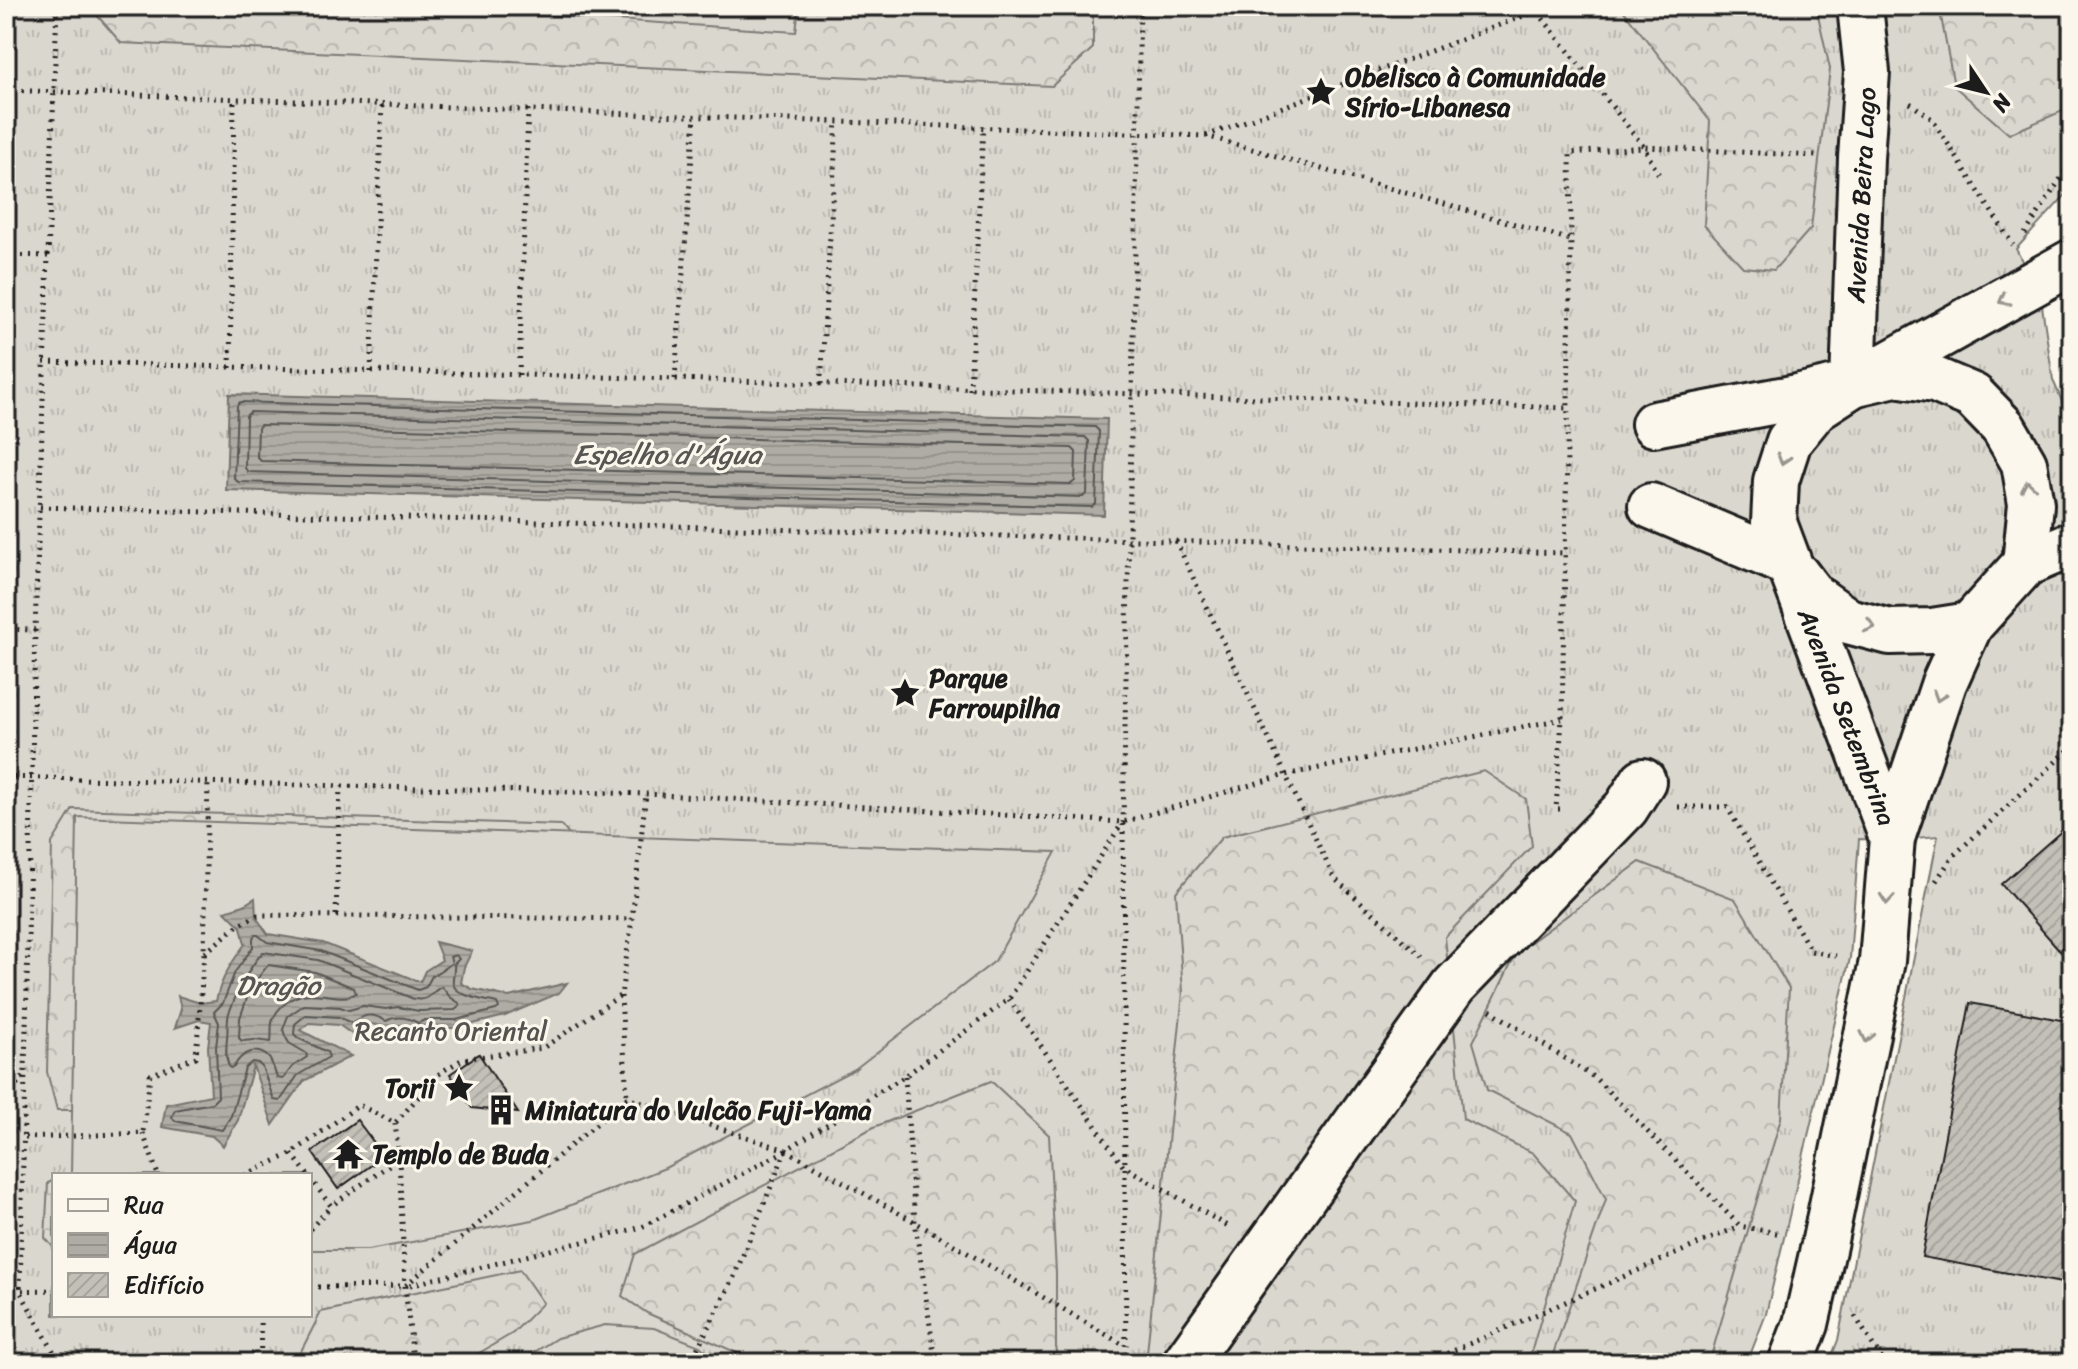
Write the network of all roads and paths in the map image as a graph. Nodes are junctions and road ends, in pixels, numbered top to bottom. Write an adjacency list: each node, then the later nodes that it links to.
1 (57, 6): 8 (path)
2 (1140, 6): 15 (path)
3 (1550, 6): 5 (path)
4 (1860, 6): 6 (street, Avenida Beira Lago)
5 (1535, 9): 16 (path); 17 (path)
6 (1867, 72): 18 (street, Avenida Beira Lago); 19 (path)
7 (6, 90): 8 (path)
8 (54, 92): 9 (path); 23 (path)
9 (234, 99): 10 (path); 26 (path)
10 (382, 104): 11 (path); 27 (path)
11 (528, 109): 12 (path); 28 (path)
12 (695, 116): 13 (path); 29 (path)
13 (837, 121): 14 (path); 30 (path)
14 (983, 126): 15 (path); 32 (path)
15 (1137, 132): 16 (path); 33 (path)
16 (1206, 136): 21 (path)
17 (1644, 147): 18 (path); 20 (path); 21 (path)
18 (1861, 158): 31 (street, Avenida Beira Lago)
19 (2072, 161)
20 (1659, 175)
21 (1571, 240): 34 (path)
22 (6, 255): 23 (path)
23 (48, 256): 25 (path)
24 (2072, 262): 31 (street, Avenida Setembrina, one-way to 31)
25 (44, 362): 26 (path); 37 (path)
26 (230, 368): 27 (path)
27 (371, 372): 28 (path)
28 (519, 375): 29 (path)
29 (675, 379): 30 (path)
30 (821, 384): 32 (path)
31 (1853, 384): 35 (street); 41 (street, Avenida Setembrina, one-way to 41); 42 (street, Avenida Setembrina, one-way to 31)
32 (970, 390): 33 (path)
33 (1132, 395): 34 (path); 38 (path)
34 (1568, 408): 40 (path)
35 (1654, 424)
36 (1651, 506): 41 (street)
37 (40, 507): 38 (path); 45 (path)
38 (1128, 539): 40 (path); 54 (path)
39 (2072, 544): 42 (street)
40 (1565, 553): 46 (path)
41 (1789, 564): 43 (street, one-way to 43); 55 (street, Avenida Setembrina)
42 (2025, 564): 43 (street)
43 (1970, 625): 55 (street, one-way to 55)
44 (6, 629): 45 (path)
45 (35, 630): 49 (path)
46 (1562, 719): 53 (path); 54 (path)
47 (2072, 747): 56 (path)
48 (6, 777): 49 (path)
49 (30, 778): 50 (path); 63 (path)
50 (208, 782): 51 (path); 59 (path)
51 (340, 786): 52 (path); 57 (path)
52 (646, 794): 54 (path); 58 (path)
53 (1635, 795): 60 (path); 82 (street)
54 (1123, 822): 62 (path); 73 (path)
55 (1892, 838): 60 (street, Avenida Setembrina, one-way to 60)
56 (1936, 882)
57 (336, 915): 58 (path); 59 (path)
58 (632, 919): 61 (path)
59 (204, 954): 68 (path)
60 (1882, 961): 98 (street, Avenida Setembrina, one-way to 98)
61 (621, 995): 66 (path); 67 (path)
62 (1009, 999): 64 (path); 73 (path)
63 (26, 1074): 65 (path); 69 (path)
64 (905, 1076): 70 (path); 79 (path)
65 (6, 1096)
66 (627, 1098): 70 (path); 83 (path)
67 (395, 1123): 71 (path); 72 (path)
68 (143, 1133): 69 (path); 74 (path)
69 (25, 1138): 87 (path)
70 (786, 1150): 79 (path); 83 (path); 93 (path)
71 (291, 1154): 75 (path); 76 (path)
72 (399, 1158): 78 (path); 83 (path)
73 (1123, 1166): 82 (path); 89 (path)
74 (157, 1173)
75 (249, 1173)
76 (307, 1173)
77 (312, 1180): 78 (path)
78 (331, 1206): 81 (path)
79 (915, 1222): 89 (path); 94 (path)
80 (1740, 1226): 97 (path)
81 (312, 1227)
82 (1268, 1249): 96 (street)
83 (405, 1286): 84 (path); 92 (path)
84 (312, 1287)
85 (52, 1290): 87 (path)
86 (6, 1291): 87 (path)
87 (20, 1291): 90 (path)
88 (260, 1317): 91 (path)
89 (1124, 1345): 95 (path)
90 (60, 1363)
91 (261, 1363)
92 (418, 1363)
93 (690, 1363)
94 (943, 1363)
95 (1126, 1363)
96 (1185, 1363)
97 (1425, 1363)
98 (1791, 1363)

